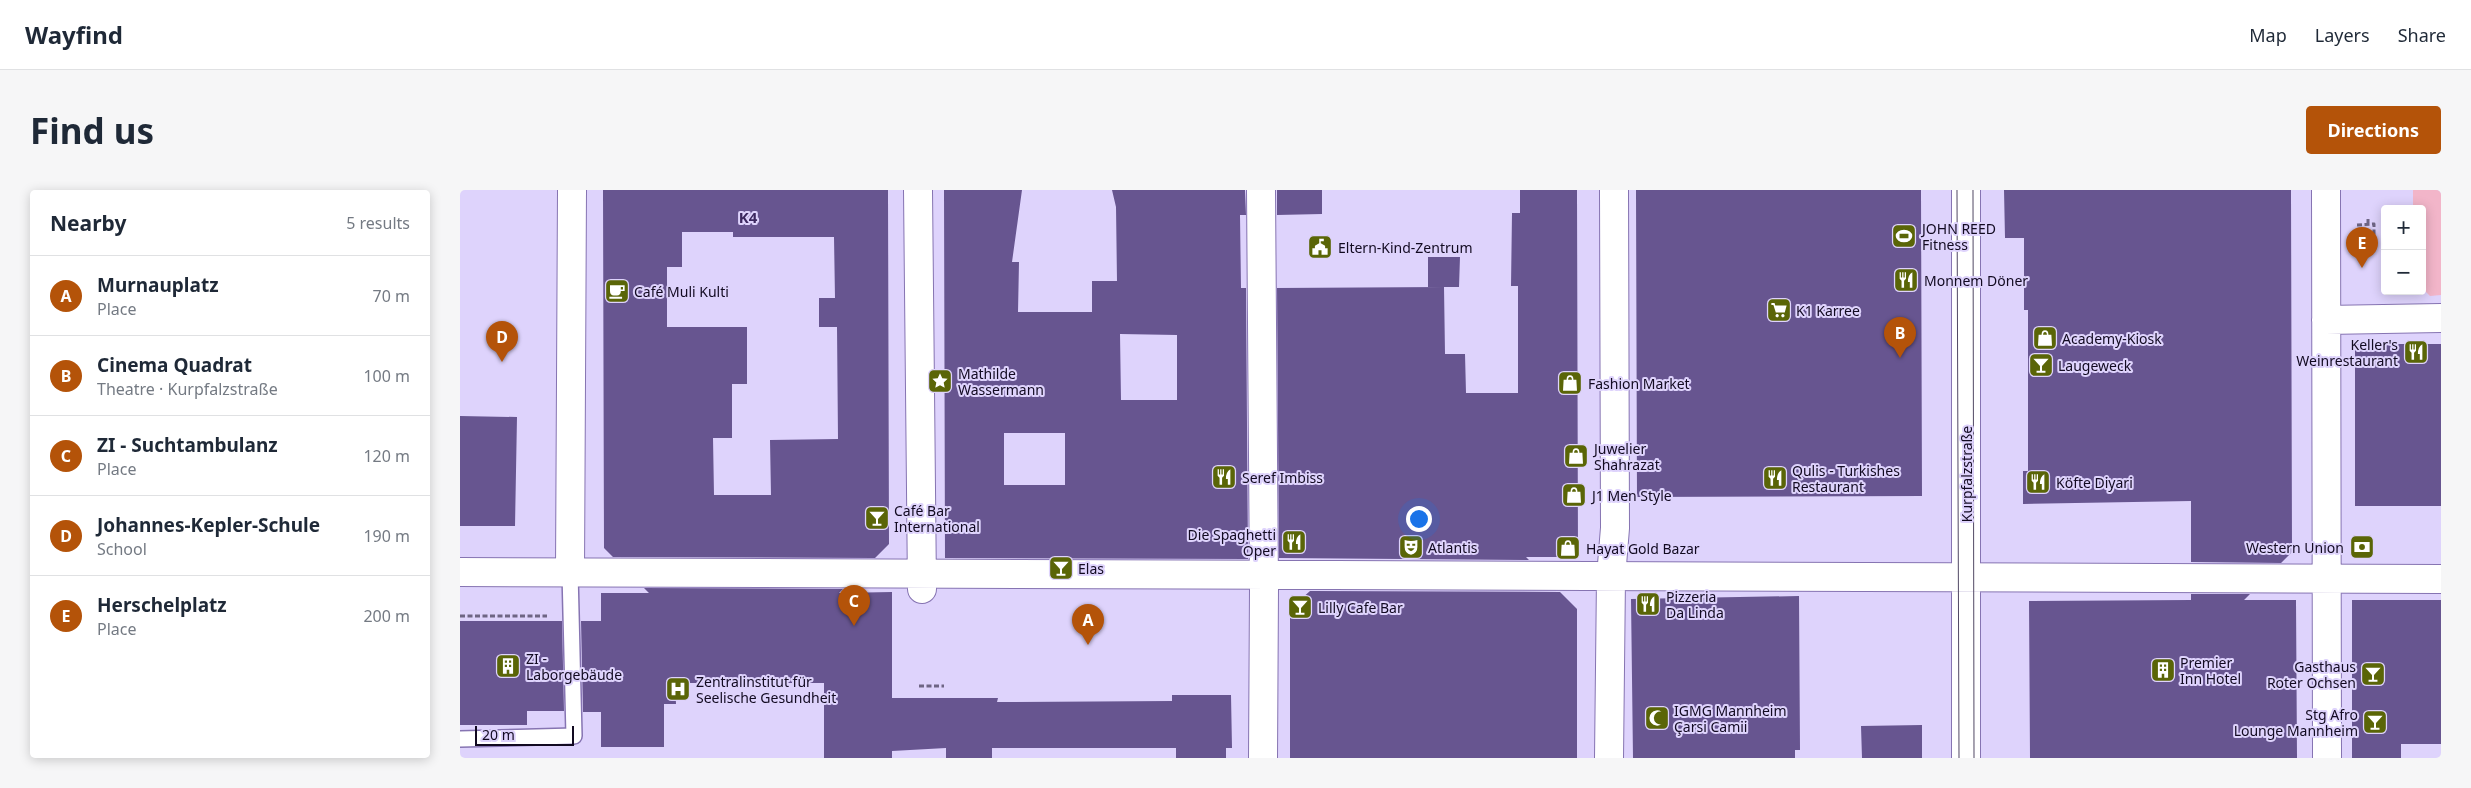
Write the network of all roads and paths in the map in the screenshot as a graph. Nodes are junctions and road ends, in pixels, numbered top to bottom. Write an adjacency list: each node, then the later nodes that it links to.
1 (572, 190): 14 (street)
2 (918, 190): 20 (street)
3 (1261, 190): 15 (street)
4 (1614, 190): 17 (street)
5 (1966, 190): 16 (street, Kurpfalzstraße)
6 (2326, 190): 12 (street)
7 (2368, 219): 8 (path)
8 (2368, 224)
9 (2374, 230): 10 (path)
10 (2367, 231)
11 (2441, 318): 12 (street)
12 (2326, 320): 18 (street)
13 (460, 572): 14 (street)
14 (570, 572): 20 (street); 22 (lane)
15 (1264, 575): 17 (street); 20 (street); 26 (street)
16 (1966, 576): 17 (street); 18 (street); 28 (street, Kurpfalzstraße)
17 (1611, 577): 27 (street)
18 (2327, 578): 19 (street); 29 (street)
19 (2441, 579)
20 (922, 581)
21 (460, 616): 22 (path)
22 (572, 616): 25 (lane)
23 (919, 686): 24 (path)
24 (944, 686)
25 (460, 739)
26 (1263, 758)
27 (1609, 758)
28 (1966, 758)
29 (2327, 758)

